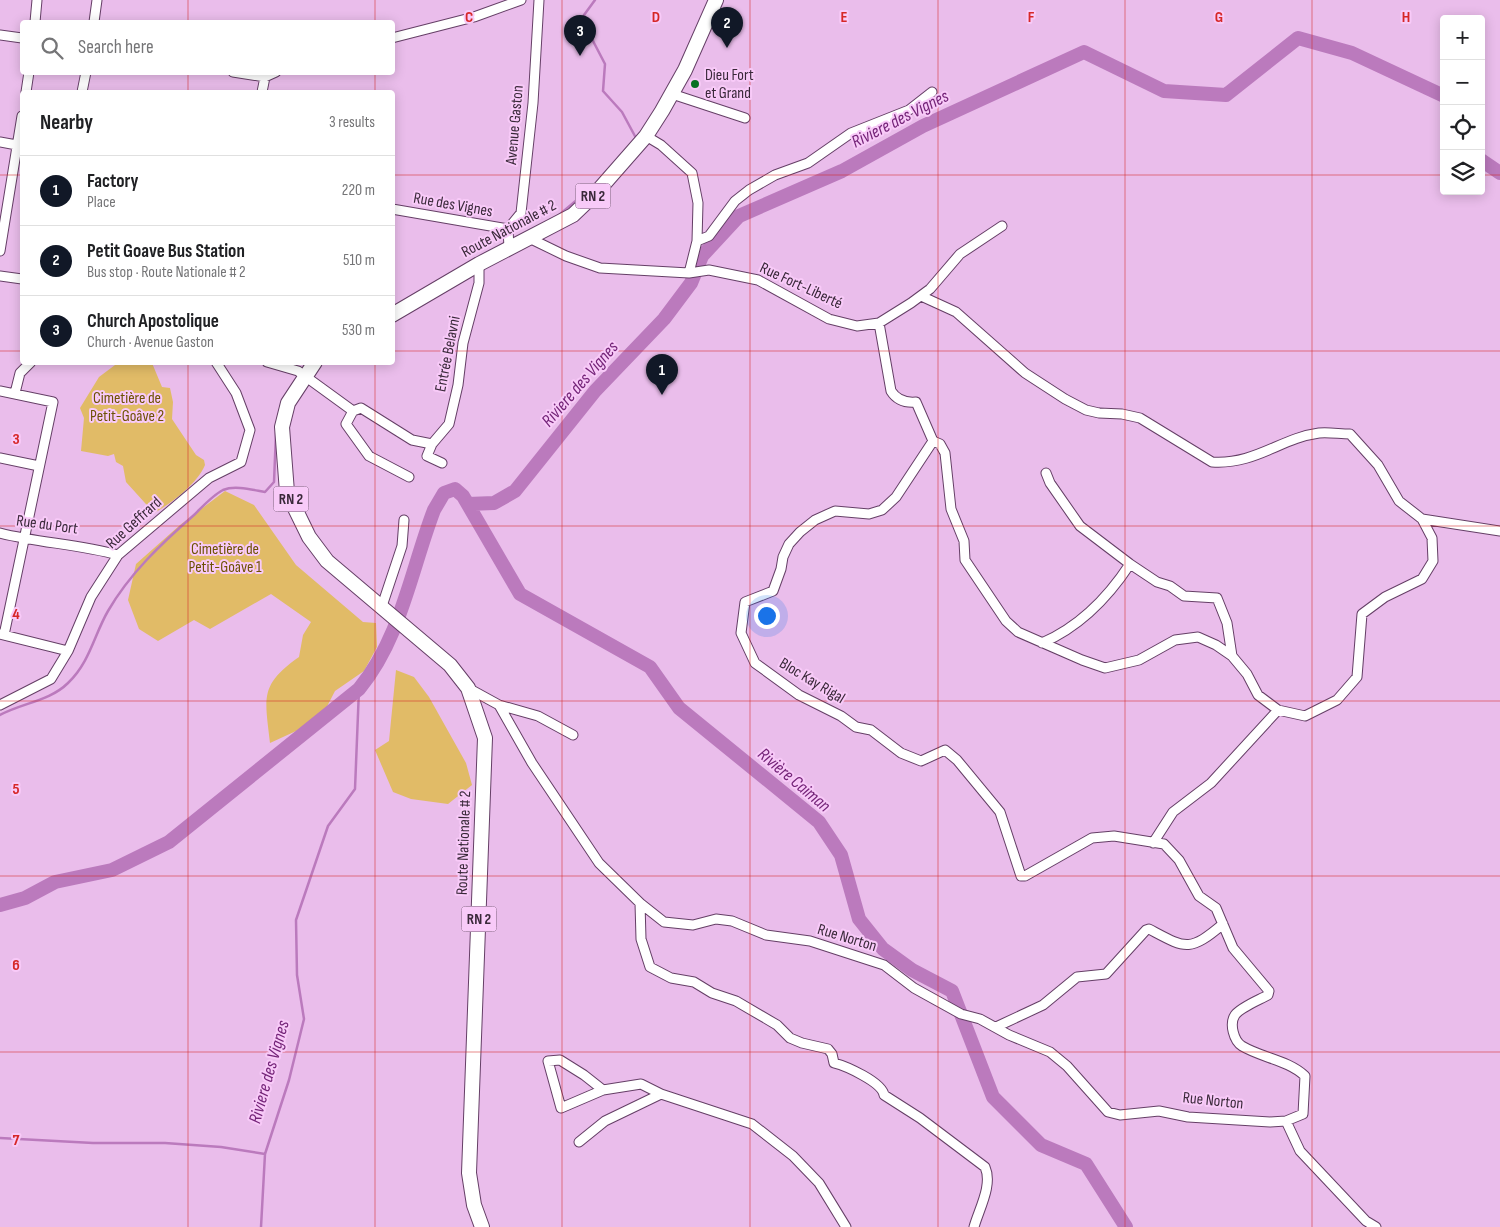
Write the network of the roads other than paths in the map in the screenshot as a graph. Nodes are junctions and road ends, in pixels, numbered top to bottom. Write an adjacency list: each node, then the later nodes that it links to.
1 (37, 0): 6 (street)
2 (97, 0): 7 (street)
3 (521, 0): 9 (street)
4 (539, 0): 27 (street, Avenue Gaston)
5 (716, 0): 20 (main road, Route Nationale # 2 / RN 2)
6 (35, 20)
7 (94, 20)
8 (0, 35): 10 (street)
9 (395, 37)
10 (20, 38)
11 (29, 75): 16 (street)
12 (85, 75): 17 (street)
13 (252, 75): 15 (street)
14 (269, 75): 15 (street)
15 (265, 77): 18 (street)
16 (26, 90)
17 (82, 90)
18 (262, 90)
19 (932, 92): 29 (street)
20 (672, 94): 21 (street); 22 (main road, Route Nationale # 2 / RN 2)
21 (745, 118)
22 (646, 136): 28 (main road, Route Nationale # 2 / RN 2); 29 (street)
23 (0, 142): 24 (street)
24 (20, 145): 31 (street)
25 (395, 210): 27 (street, Rue des Vignes)
26 (1002, 226): 36 (street, Rue Fort-Liberté)
27 (508, 229): 30 (street)
28 (529, 238): 30 (main road, Route Nationale # 2 / RN 2); 33 (street, Rue Fort-Liberté)
29 (697, 241): 33 (street)
30 (509, 248): 32 (main road, Route Nationale # 2 / RN 2)
31 (0, 251)
32 (479, 264): 37 (main road, Route Nationale # 2 / RN 2); 48 (street, Entrée Belavni)
33 (689, 273): 38 (street, Rue Fort-Liberté)
34 (0, 276): 35 (street)
35 (20, 279)
36 (921, 296): 38 (street, Rue Fort-Liberté); 54 (street)
37 (395, 313)
38 (879, 323): 47 (street)
39 (28, 365): 45 (street)
40 (218, 365): 59 (street, Rue Geffrard)
41 (276, 365): 43 (street)
42 (311, 365): 43 (main road, RN 2)
43 (301, 373): 46 (street); 61 (main road, RN 2)
44 (0, 391): 45 (street)
45 (15, 393): 51 (street)
46 (354, 412): 48 (street); 53 (street)
47 (933, 441): 63 (street); 71 (street, Bloc Kay Rigal)
48 (432, 444): 50 (street)
49 (0, 458): 51 (street)
50 (442, 463)
51 (39, 466): 58 (street)
52 (1046, 473): 60 (street)
53 (409, 477)
54 (1422, 519): 56 (street); 69 (street)
55 (404, 520): 61 (street)
56 (1500, 531)
57 (0, 533): 58 (street, Rue du Port)
58 (25, 539): 59 (street, Rue du Port); 62 (street)
59 (118, 554): 64 (street, Rue Geffrard)
60 (1130, 564): 63 (street); 65 (street)
61 (382, 609): 66 (main road, Route Nationale # 2 / RN 2)
62 (2, 634): 64 (street)
63 (1042, 643): 65 (street)
64 (68, 651): 68 (street, Rue Geffrard)
65 (1232, 656): 69 (street)
66 (468, 688): 67 (street); 79 (main road, Route Nationale # 2 / RN 2)
67 (499, 704): 70 (street); 72 (street, Rue Norton)
68 (0, 705)
69 (1278, 710): 71 (street)
70 (572, 735)
71 (1153, 843): 73 (street)
72 (640, 903): 74 (street, Rue Norton); 81 (street)
73 (1223, 924): 74 (street); 77 (street)
74 (996, 1027): 77 (street, Rue Norton)
75 (603, 1090): 75 (street); 76 (street)
76 (661, 1094): 78 (street); 80 (street)
77 (1286, 1121): 82 (street)
78 (579, 1142)
79 (482, 1227)
80 (846, 1227)
81 (974, 1227)
82 (1376, 1227)

